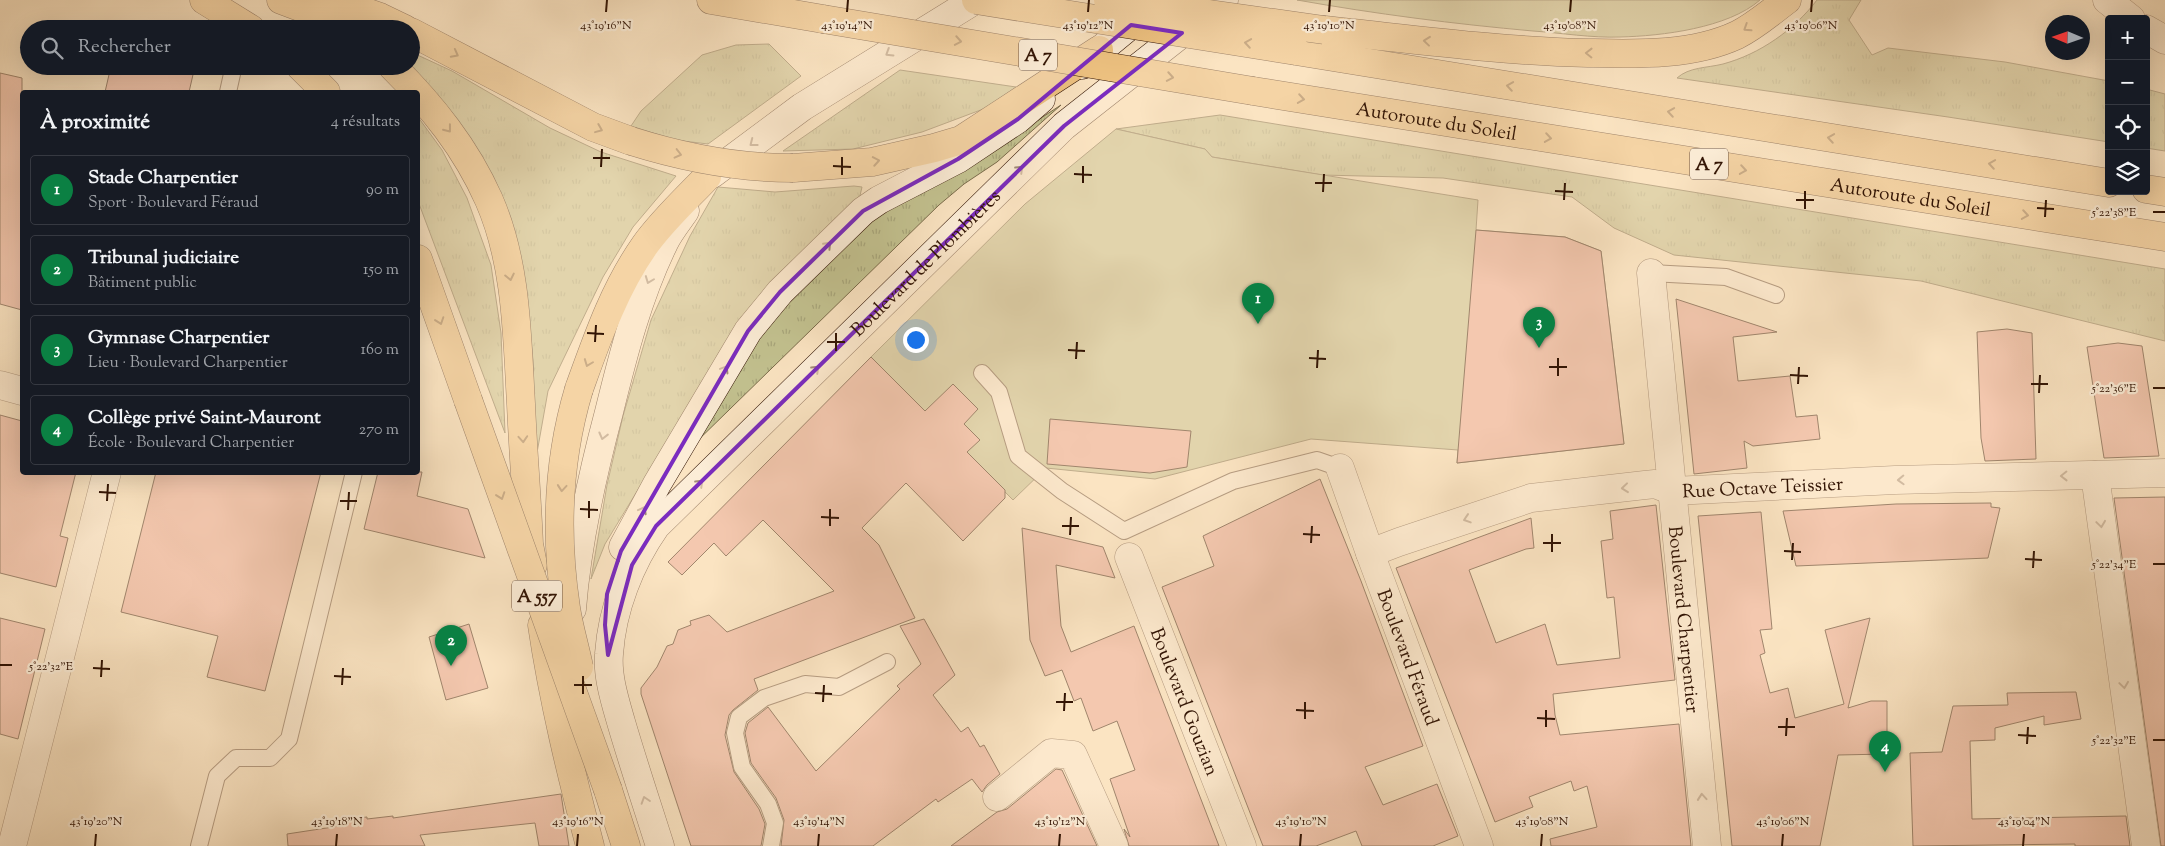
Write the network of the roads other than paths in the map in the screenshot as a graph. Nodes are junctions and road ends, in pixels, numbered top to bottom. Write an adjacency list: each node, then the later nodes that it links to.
1 (204, 0): 13 (highway)
2 (281, 0): 14 (highway)
3 (331, 0): 15 (highway)
4 (711, 0): 32 (highway, Autoroute du Soleil / A 7, one-way to 32, bridge)
5 (976, 0): 28 (street, one-way to 28); 29 (highway, A 7, one-way to 5, bridge)
6 (1108, 0): 10 (highway, one-way to 6, bridge)
7 (1137, 0): 26 (highway)
8 (1161, 0): 19 (street)
9 (1224, 0): 47 (street, Boulevard de Plombières, one-way to 9)
10 (1787, 0)
11 (2107, 0): 12 (street)
12 (2125, 15)
13 (236, 20)
14 (324, 20)
15 (388, 20)
16 (2150, 31): 18 (street)
17 (420, 37): 26 (highway, one-way to 26, bridge)
18 (2165, 40)
19 (1099, 50): 26 (highway); 47 (street, one-way to 19)
20 (232, 75): 23 (lane)
21 (309, 75): 24 (highway)
22 (401, 75): 25 (highway, one-way to 25)
23 (228, 90)
24 (324, 90)
25 (416, 90)
26 (1037, 92)
27 (420, 95): 53 (highway, one-way to 53)
28 (708, 177): 49 (highway, one-way to 49, bridge); 53 (street, one-way to 53)
29 (2105, 182)
30 (2150, 190): 31 (highway)
31 (2165, 192)
32 (2165, 237)
33 (420, 265): 49 (highway, A 557, one-way to 49, bridge)
34 (1651, 273): 35 (lane); 44 (street, Boulevard Charpentier)
35 (1776, 295)
36 (982, 373): 39 (lane)
37 (0, 385): 38 (street)
38 (20, 390)
39 (1340, 468): 45 (street, Boulevard Féraud)
40 (2165, 473): 43 (street, Rue Octave Teissier)
41 (105, 475): 51 (street)
42 (353, 475): 52 (lane)
43 (2095, 476): 44 (street, Rue Octave Teissier, one-way to 44); 61 (street, one-way to 61)
44 (1673, 491): 45 (street, Rue Octave Teissier, one-way to 45); 60 (street, Boulevard Charpentier, one-way to 44)
45 (1370, 553): 59 (street, Boulevard Féraud)
46 (1129, 557): 58 (street, Boulevard Gouzian)
47 (608, 655): 55 (street, one-way to 47)
48 (888, 662): 56 (lane)
49 (608, 790): 54 (highway, A 557)
50 (997, 797): 57 (street)
51 (12, 846)
52 (199, 846)
53 (592, 846)
54 (626, 846)
55 (660, 846)
56 (771, 846)
57 (1114, 846)
58 (1242, 846)
59 (1479, 846)
60 (1706, 846)
61 (2146, 846)

